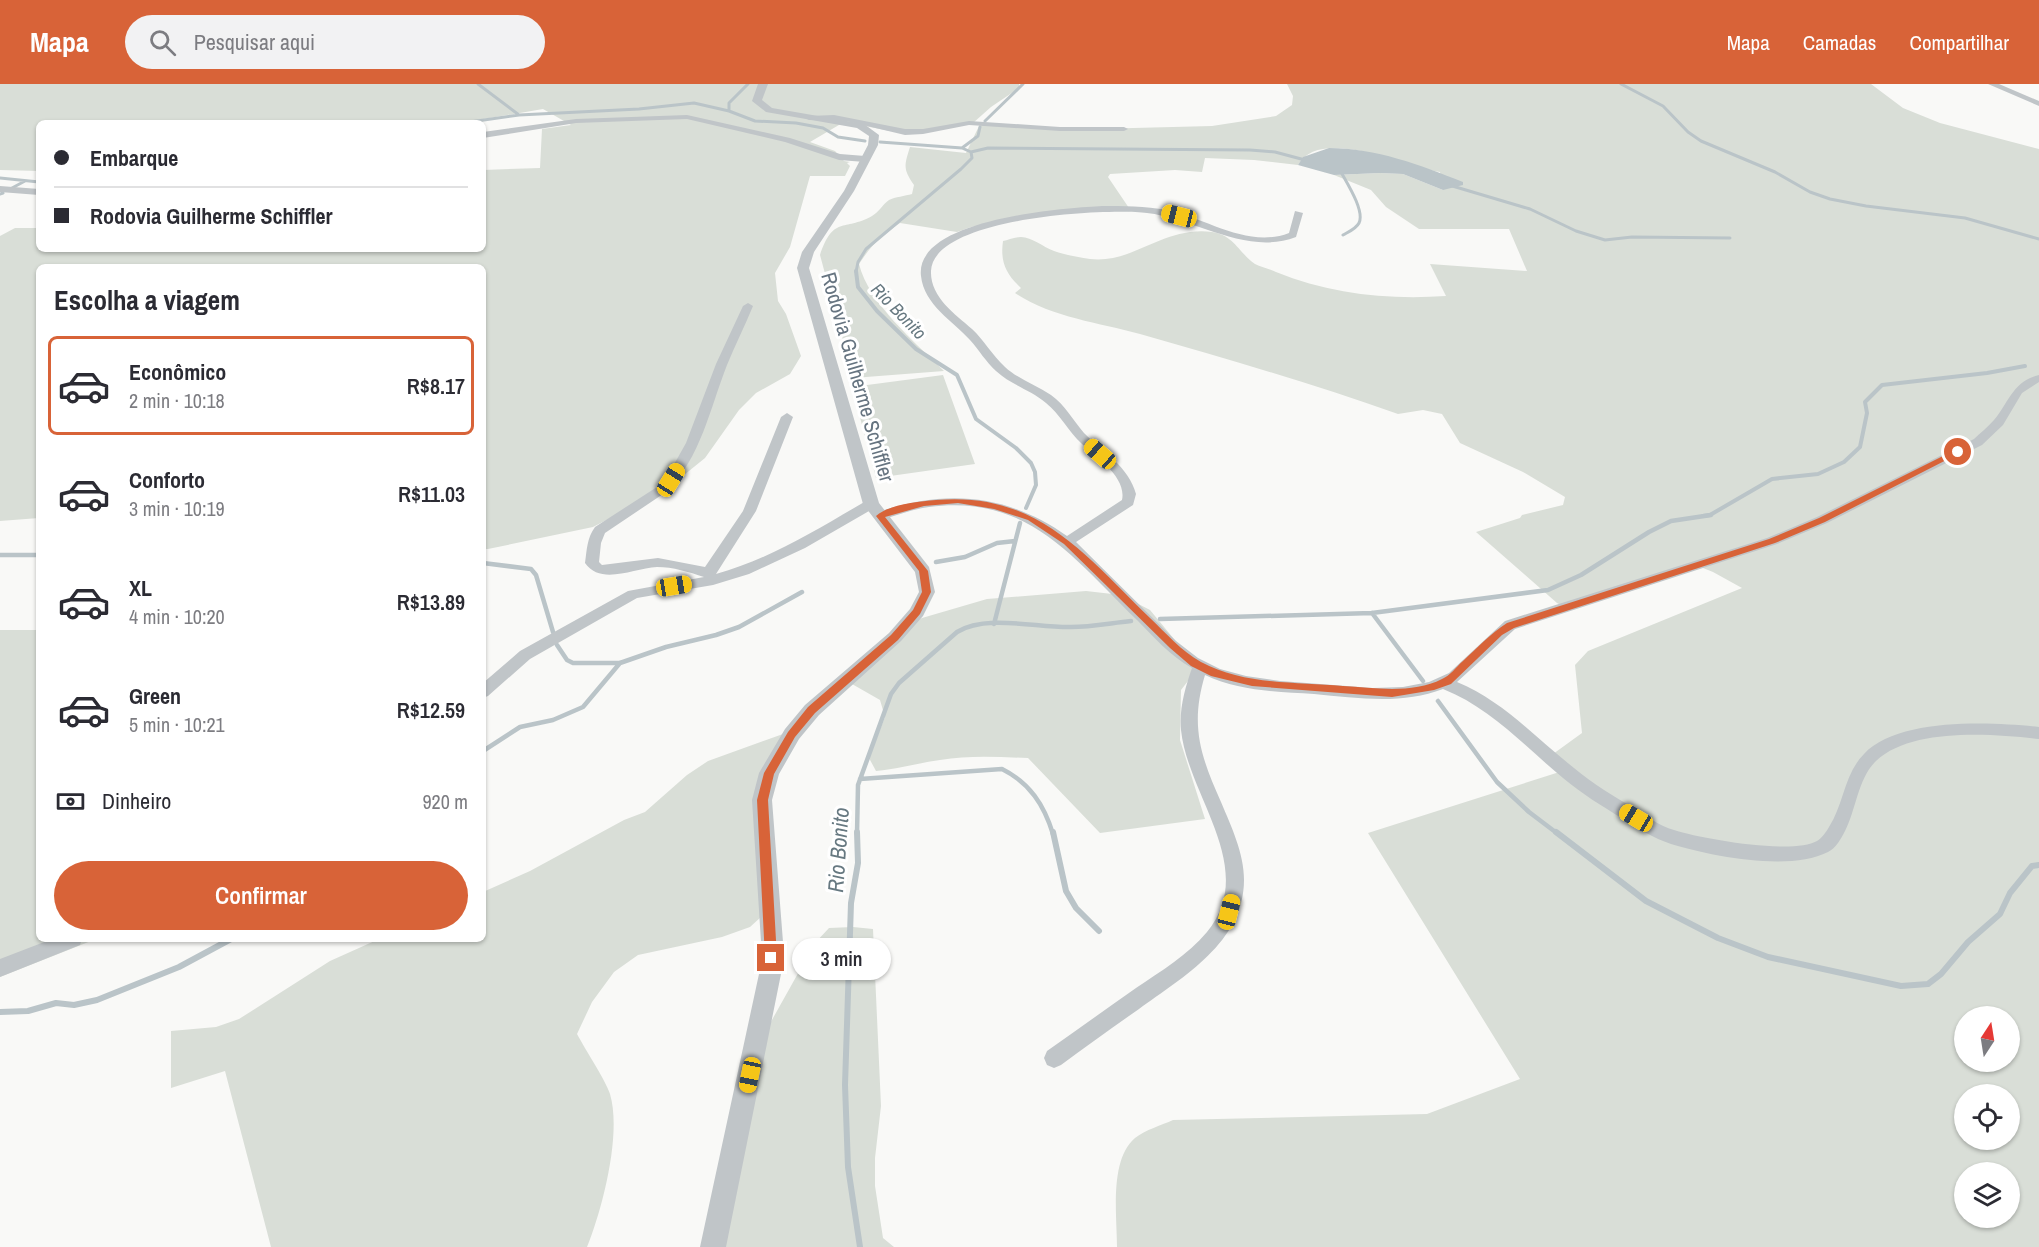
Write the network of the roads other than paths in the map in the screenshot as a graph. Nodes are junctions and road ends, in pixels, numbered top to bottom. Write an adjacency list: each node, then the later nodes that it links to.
1 (763, 84): 4 (street, Rodovia Guilherme Schiffler)
2 (1992, 84): 3 (street)
3 (2039, 104)
4 (809, 118): 5 (street); 7 (street, Rodovia Guilherme Schiffler)
5 (1124, 129)
6 (486, 135): 7 (street)
7 (865, 159): 14 (street, Rodovia Guilherme Schiffler)
8 (0, 189): 9 (street)
9 (36, 192)
10 (1298, 213): 15 (street)
11 (748, 306): 16 (street)
12 (2039, 378): 18 (street)
13 (787, 417): 16 (street)
14 (875, 510): 15 (street); 16 (street); 24 (street, Rodovia Guilherme Schiffler)
15 (1067, 542): 17 (street)
16 (710, 577): 19 (street)
17 (1200, 666): 18 (street); 23 (street)
18 (1443, 683): 20 (street)
19 (486, 689)
20 (2039, 733)
21 (65, 942): 22 (street)
22 (0, 968)
23 (1054, 1058)
24 (713, 1247)

